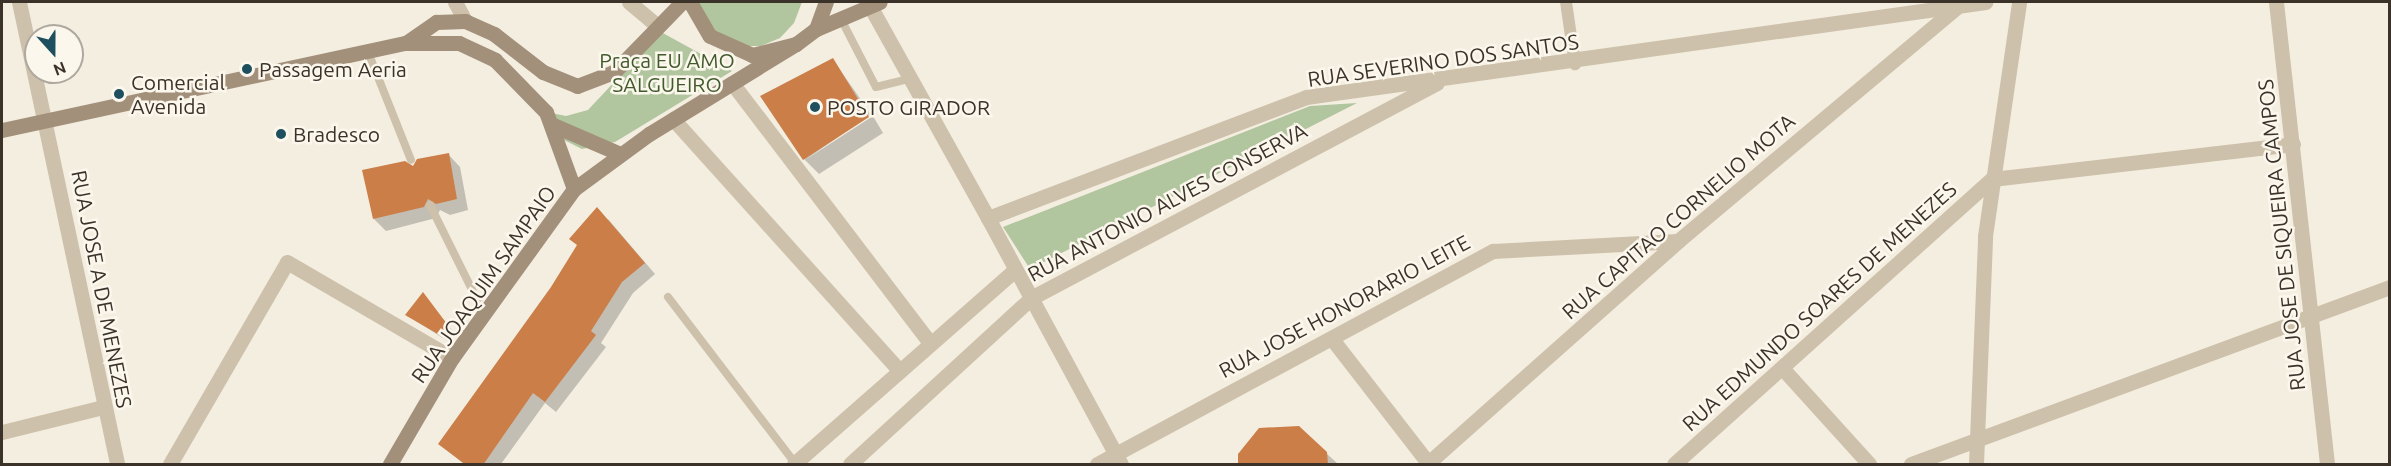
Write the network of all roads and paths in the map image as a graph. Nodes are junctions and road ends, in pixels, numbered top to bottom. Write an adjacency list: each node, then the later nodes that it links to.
1 (19, 2): 25 (street, RUA JOSE A DE MENEZES)
2 (455, 2): 14 (street)
3 (629, 2): 15 (street)
4 (682, 2): 15 (main road)
5 (690, 2): 18 (main road)
6 (826, 2): 16 (main road)
7 (1566, 2): 20 (street)
8 (1985, 2): 12 (street, RUA SEVERINO DOS SANTOS)
9 (2019, 2): 31 (street)
10 (2276, 2): 28 (street, RUA JOSE DE SIQUEIRA CAMPOS)
11 (875, 4): 13 (main road); 21 (street)
12 (1959, 5): 20 (street, RUA SEVERINO DOS SANTOS); 35 (street, RUA CAPITAO CORNELIO MOTA)
13 (841, 19): 16 (main road); 21 (lane)
14 (465, 21): 15 (main road); 17 (main road)
15 (656, 25)
16 (816, 29): 18 (main road)
17 (406, 43): 19 (main road); 26 (main road)
18 (796, 44): 23 (main road, RUA JOAQUIM SAMPAIO)
19 (368, 52): 25 (main road); 30 (lane)
20 (1575, 64): 22 (street, RUA SEVERINO DOS SANTOS)
21 (911, 78): 34 (street)
22 (1445, 79): 34 (street, RUA SEVERINO DOS SANTOS); 39 (street, RUA ANTONIO ALVES CONSERVA)
23 (732, 83): 24 (main road, RUA JOAQUIM SAMPAIO); 43 (street)
24 (673, 119): 29 (main road, RUA JOAQUIM SAMPAIO); 46 (street)
25 (47, 121): 27 (main road); 47 (street, RUA JOSE A DE MENEZES)
26 (553, 125): 29 (main road); 32 (main road)
27 (2, 130)
28 (2294, 144): 31 (street); 41 (street, RUA JOSE DE SIQUEIRA CAMPOS)
29 (620, 154): 32 (main road, RUA JOAQUIM SAMPAIO)
30 (411, 160)
31 (1992, 179): 45 (street, RUA EDMUNDO SOARES DE MENEZES); 49 (street)
32 (574, 189): 40 (main road, RUA JOAQUIM SAMPAIO)
33 (430, 205): 40 (lane)
34 (988, 218): 36 (street)
35 (1678, 241): 42 (street, RUA JOSE HONORARIO LEITE); 52 (street, RUA CAPITAO CORNELIO MOTA)
36 (1015, 270): 39 (street); 43 (street)
37 (2390, 286): 41 (street)
38 (668, 297): 51 (lane)
39 (1031, 297): 50 (street); 56 (street, RUA ANTONIO ALVES CONSERVA)
40 (484, 314): 44 (main road, RUA JOAQUIM SAMPAIO)
41 (2312, 315): 49 (street); 62 (street, RUA JOSE DE SIQUEIRA CAMPOS)
42 (1332, 339): 50 (street, RUA JOSE HONORARIO LEITE); 52 (street)
43 (930, 343): 46 (street)
44 (452, 358): 54 (street); 55 (main road, RUA JOAQUIM SAMPAIO)
45 (1782, 369): 58 (street, RUA EDMUNDO SOARES DE MENEZES); 59 (street)
46 (900, 371): 51 (street)
47 (103, 407): 48 (street); 53 (street, RUA JOSE A DE MENEZES)
48 (2, 432)
49 (1976, 440): 60 (street); 61 (street)
50 (1118, 458): 57 (street, RUA JOSE HONORARIO LEITE)
51 (795, 464)
52 (1428, 464)
53 (117, 465)
54 (170, 465)
55 (390, 465)
56 (850, 465)
57 (1097, 465)
58 (1674, 465)
59 (1869, 465)
60 (1911, 465)
61 (1976, 465)
62 (2327, 465)

